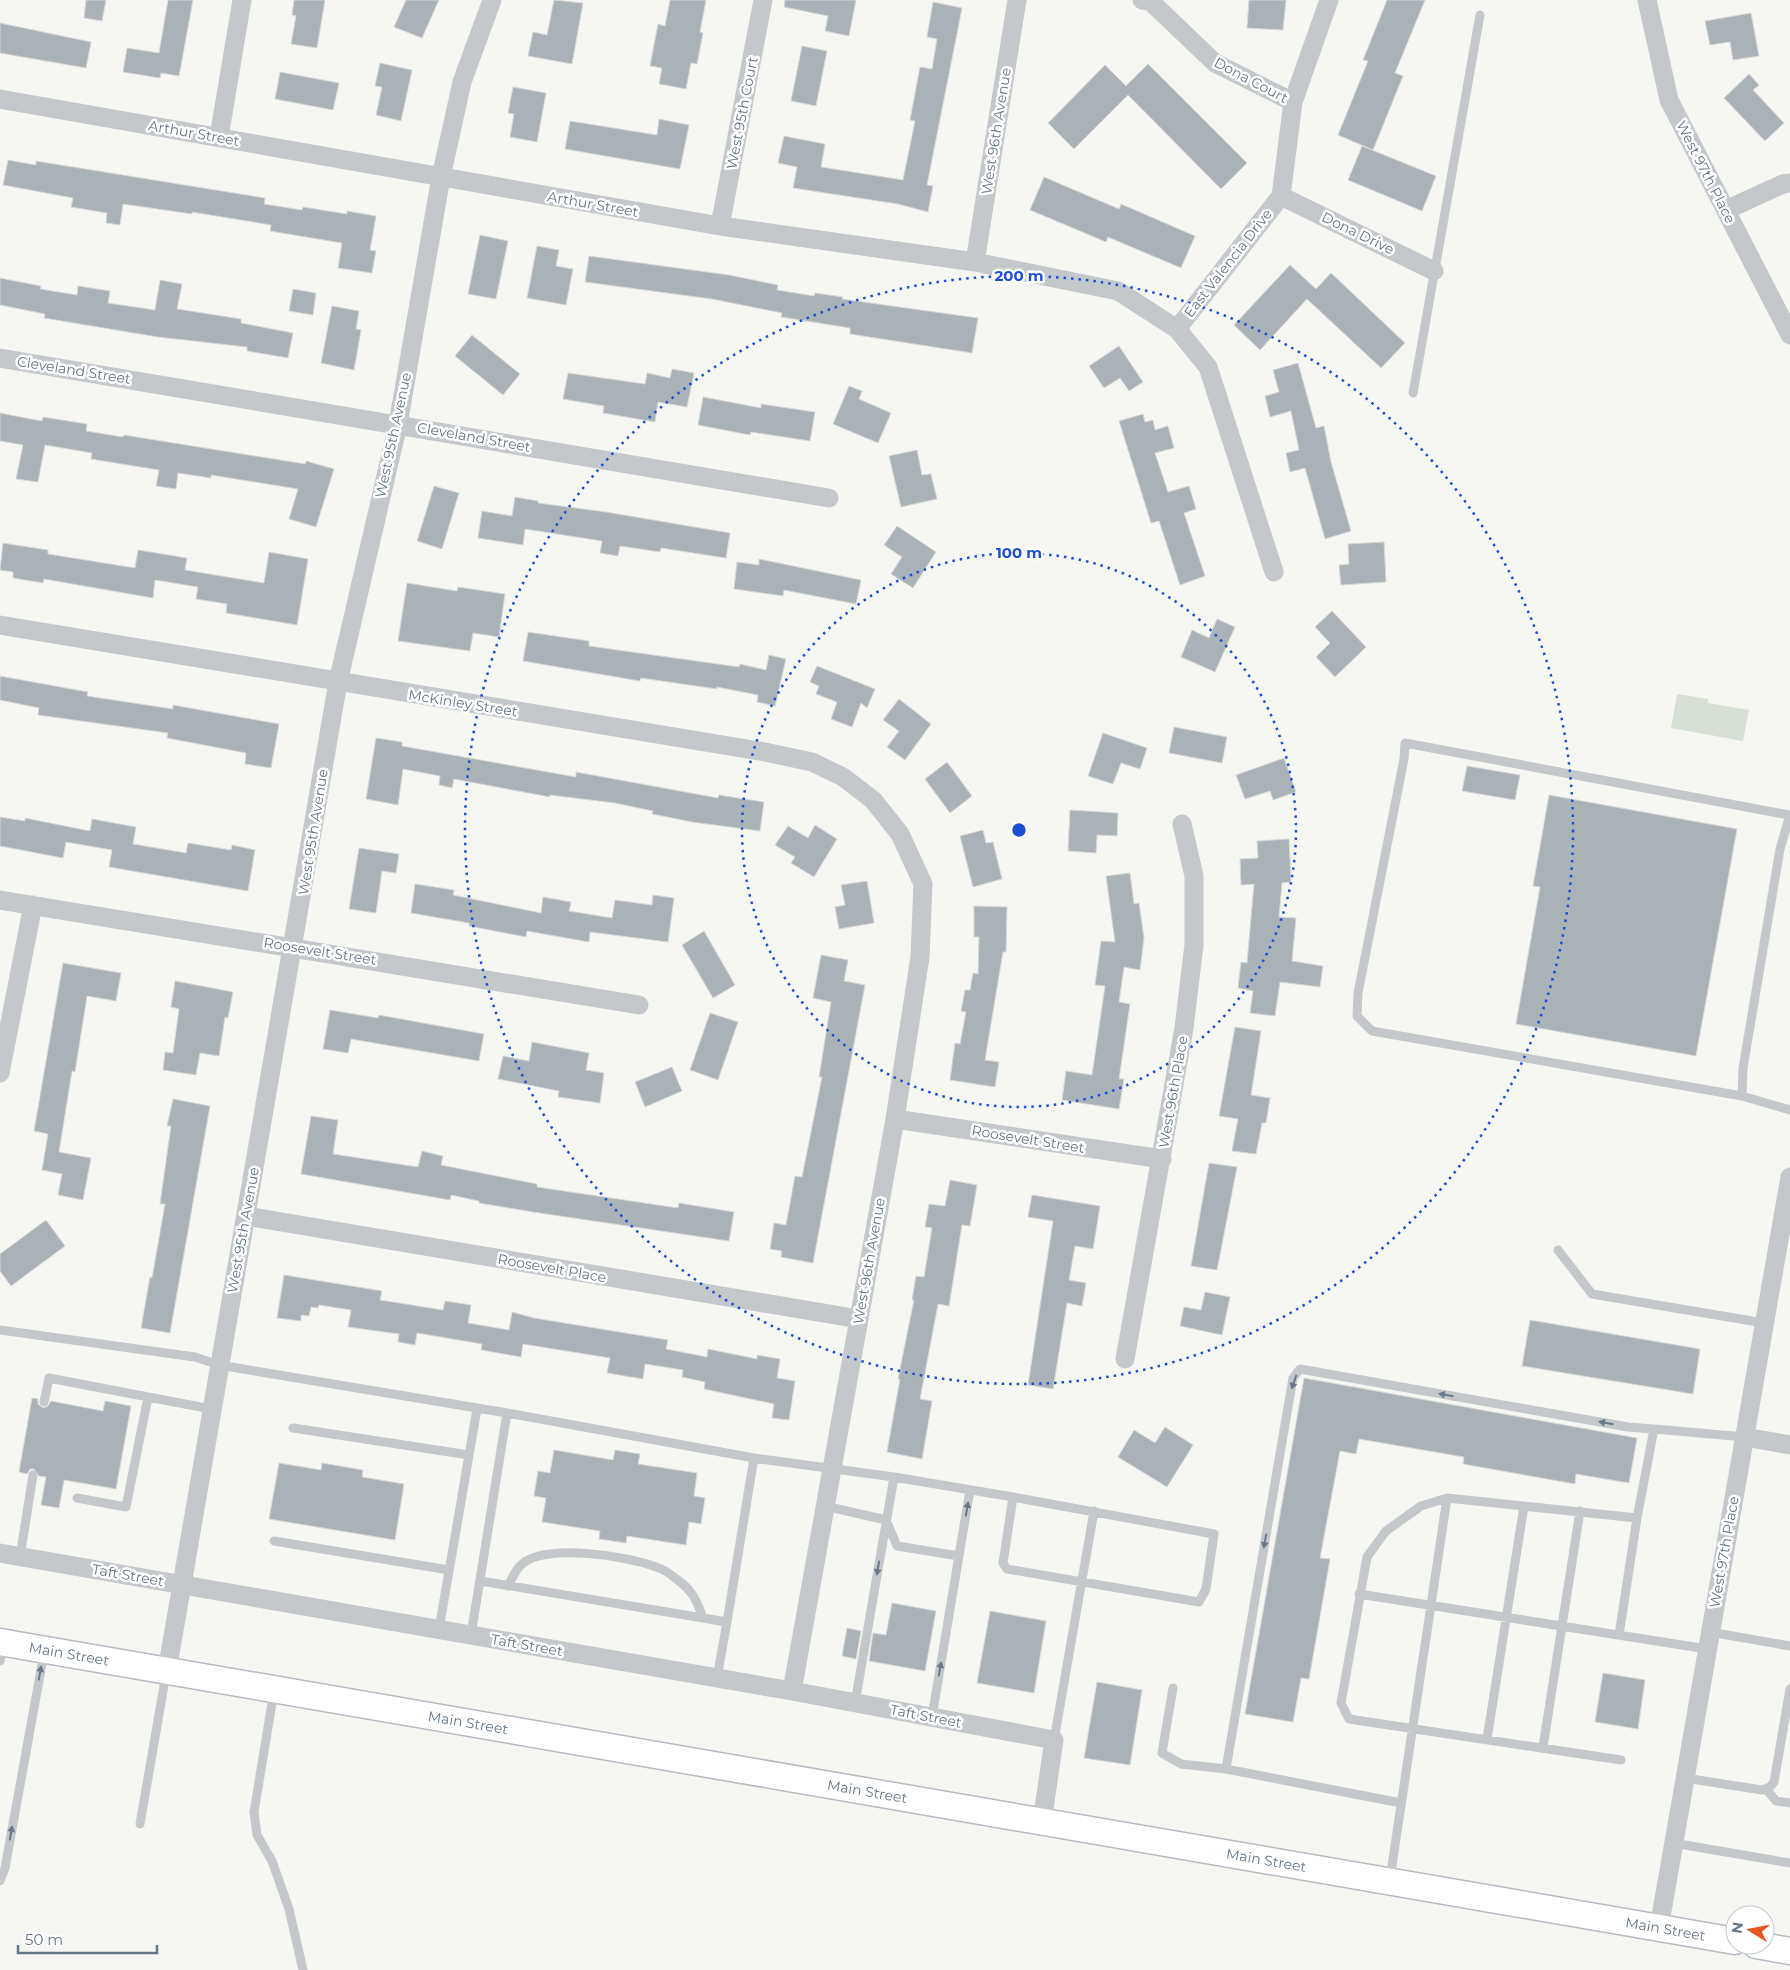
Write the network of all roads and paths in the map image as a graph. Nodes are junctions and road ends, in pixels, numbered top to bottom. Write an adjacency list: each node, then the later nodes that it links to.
1 (242, 0): 11 (street)
2 (492, 0): 12 (street, West 95th Avenue)
3 (763, 0): 16 (street, West 95th Court)
4 (1018, 0): 17 (street, West 96th Avenue)
5 (1142, 0): 10 (street, Dona Court)
6 (1329, 0): 10 (street, East Valencia Drive)
7 (1647, 0): 15 (street, West 97th Place)
8 (1480, 15): 18 (lane)
9 (0, 98): 11 (street, Arthur Street)
10 (1293, 102): 14 (street, East Valencia Drive)
11 (219, 137): 12 (street, Arthur Street)
12 (441, 177): 16 (street, Arthur Street); 23 (street, West 95th Avenue)
13 (1790, 183): 15 (street)
14 (1281, 196): 18 (street, Dona Drive); 19 (street, East Valencia Drive)
15 (1726, 210): 20 (street, West 97th Place)
16 (720, 226): 17 (street, Arthur Street)
17 (975, 262): 19 (street, Arthur Street)
18 (1434, 271): 22 (lane)
19 (1177, 329): 25 (street, East Valencia Drive)
20 (1790, 335)
21 (0, 358): 23 (street, Cleveland Street)
22 (1412, 393)
23 (398, 424): 24 (street, Cleveland Street); 27 (street, West 95th Avenue)
24 (829, 498)
25 (1274, 572)
26 (0, 625): 27 (street, McKinley Street)
27 (338, 682): 30 (street, McKinley Street); 33 (street, West 95th Avenue)
28 (1789, 815): 36 (lane); 36 (lane)
29 (1182, 824): 39 (street, West 96th Place)
30 (900, 834): 38 (street, West 96th Avenue)
31 (0, 900): 32 (street, Roosevelt Street)
32 (33, 905): 33 (street, Roosevelt Street); 35 (street)
33 (294, 946): 34 (street, Roosevelt Street); 41 (street, West 95th Avenue)
34 (639, 1005)
35 (0, 1073)
36 (1742, 1096): 37 (lane)
37 (1790, 1110)
38 (894, 1119): 39 (street, Roosevelt Street); 43 (street, West 96th Avenue)
39 (1162, 1160): 46 (street, West 96th Place)
40 (1790, 1177): 44 (street, West 97th Place)
41 (246, 1216): 43 (street, Roosevelt Place); 47 (street, West 95th Avenue)
42 (1558, 1250): 44 (lane)
43 (859, 1319): 59 (street, West 96th Avenue)
44 (1764, 1323): 55 (street, West 97th Place)
45 (0, 1330): 47 (lane)
46 (1125, 1359)
47 (219, 1365): 50 (street, West 95th Avenue); 51 (lane)
48 (148, 1397): 49 (lane); 50 (lane); 64 (lane)
49 (44, 1402)
50 (211, 1409): 79 (street, West 95th Avenue)
51 (477, 1409): 52 (lane); 57 (lane)
52 (507, 1413): 58 (lane); 77 (lane)
53 (293, 1428): 57 (lane)
54 (1654, 1429): 55 (lane); 70 (lane); 107 (lane, one-way to 107)
55 (1744, 1438): 56 (street); 90 (street, West 97th Place)
56 (1790, 1446)
57 (469, 1455): 76 (lane)
58 (754, 1458): 59 (lane); 85 (lane)
59 (830, 1469): 61 (lane); 66 (street, West 96th Avenue)
60 (33, 1476): 75 (lane)
61 (894, 1477): 62 (lane); 71 (lane)
62 (970, 1490): 63 (lane); 74 (lane, one-way to 62)
63 (1013, 1497): 68 (lane); 78 (lane)
64 (78, 1498)
65 (1447, 1498): 67 (lane); 81 (lane); 82 (lane)
66 (825, 1506): 71 (lane); 99 (street, West 96th Avenue)
67 (1524, 1506): 69 (lane); 84 (lane)
68 (1094, 1511): 78 (lane); 78 (lane)
69 (1580, 1511): 70 (lane); 86 (lane)
70 (1637, 1518): 89 (lane)
71 (886, 1520): 74 (lane); 100 (lane, one-way to 100)
72 (274, 1541): 76 (lane)
73 (0, 1553): 75 (street, Taft Street)
74 (959, 1556): 101 (lane, one-way to 74)
75 (20, 1557): 79 (street, Taft Street)
76 (449, 1570): 87 (lane)
77 (481, 1581): 80 (lane); 88 (lane)
78 (1082, 1582): 104 (lane)
79 (182, 1585): 87 (street, Taft Street); 94 (street, West 95th Avenue)
80 (508, 1586): 83 (lane); 83 (lane)
81 (1359, 1594): 82 (lane); 102 (lane)
82 (1430, 1607): 84 (lane); 102 (lane)
83 (703, 1618): 85 (lane)
84 (1507, 1618): 86 (lane); 103 (lane)
85 (727, 1622): 95 (lane)
86 (1562, 1628): 89 (lane); 105 (lane)
87 (439, 1629): 88 (street, Taft Street)
88 (471, 1635): 95 (street, Taft Street)
89 (1619, 1635): 90 (lane)
90 (1709, 1641): 91 (lane); 108 (street, West 97th Place)
91 (1790, 1646)
92 (1, 1648): 93 (main road, Main Street)
93 (44, 1650): 94 (main road, Main Street); 116 (lane, one-way to 93)
94 (167, 1671): 97 (main road, Main Street); 113 (lane)
95 (717, 1678): 99 (street, Taft Street)
96 (1173, 1688): 107 (lane)
97 (275, 1689): 112 (main road, Main Street); 122 (lane)
98 (1790, 1689): 109 (lane)
99 (792, 1691): 100 (street, Taft Street)
100 (856, 1703): 101 (street, Taft Street)
101 (932, 1717): 104 (street, Taft Street)
102 (1412, 1727): 103 (lane); 110 (lane)
103 (1487, 1739): 105 (lane)
104 (1054, 1740): 112 (street)
105 (1543, 1747): 106 (lane)
106 (1621, 1760)
107 (1226, 1770): 110 (lane)
108 (1685, 1778): 109 (lane); 114 (street, West 97th Place)
109 (1766, 1789): 111 (lane)
110 (1401, 1802): 117 (lane)
111 (1790, 1804)
112 (1042, 1822): 117 (main road, Main Street)
113 (140, 1824)
114 (1673, 1844): 115 (lane); 118 (street, West 97th Place)
115 (1790, 1863)
116 (0, 1880)
117 (1390, 1882): 118 (main road, Main Street)
118 (1659, 1928): 119 (main road, Main Street)
119 (1725, 1939)
120 (1775, 1948): 121 (main road)
121 (1790, 1951)
122 (303, 1970)

